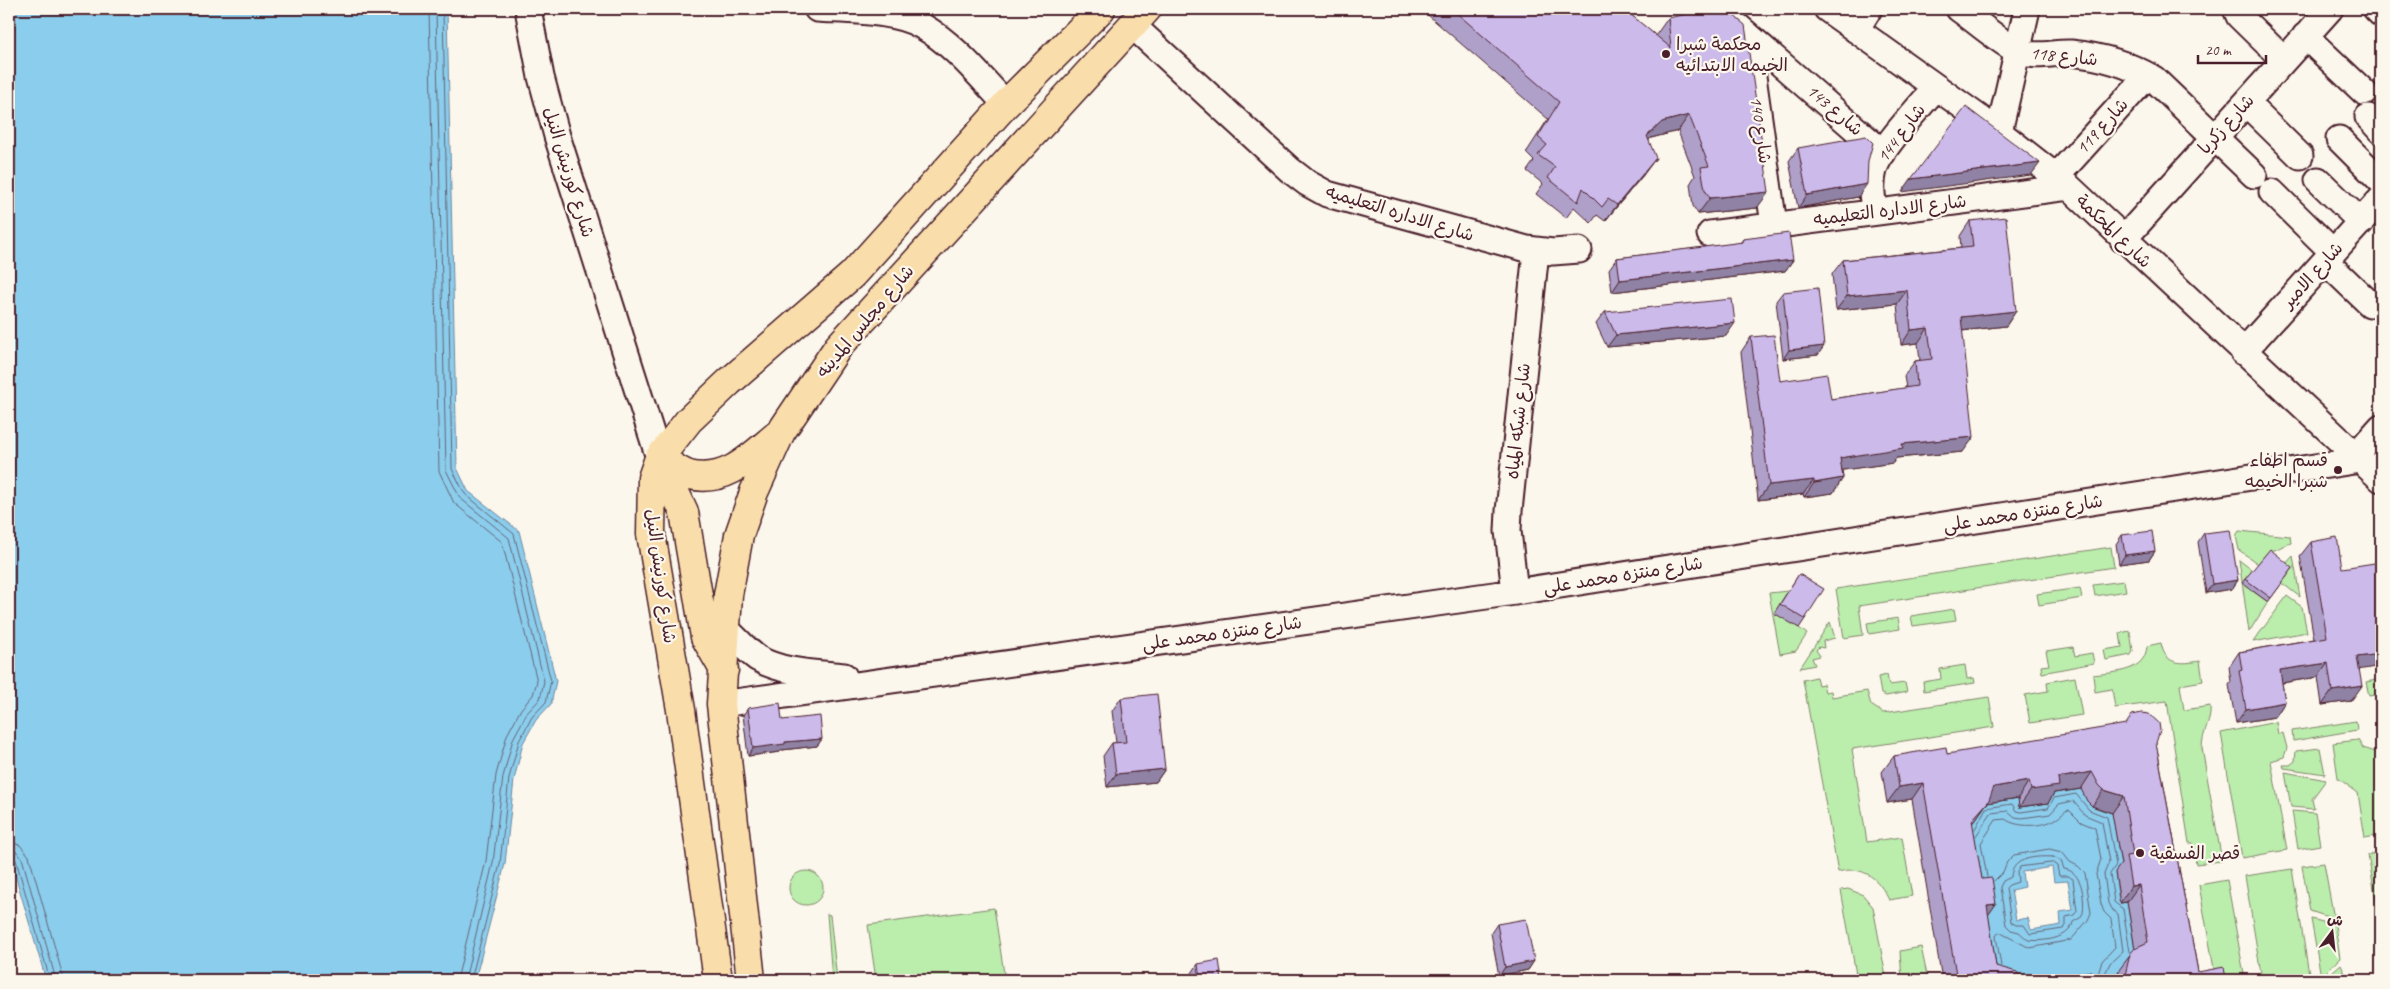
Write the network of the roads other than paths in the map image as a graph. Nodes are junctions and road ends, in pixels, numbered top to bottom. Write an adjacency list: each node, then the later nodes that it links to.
1 (528, 9): 48 (street, شارع كورنيش النيل)
2 (817, 9): 13 (street)
3 (1718, 9): 16 (street, شارع 143)
4 (1827, 9): 15 (street, شارع المحكمة)
5 (1869, 9): 15 (street)
6 (1959, 9): 18 (street, شارع 118)
7 (2027, 9): 18 (street)
8 (2236, 9): 19 (street)
9 (2330, 9): 17 (street, شارع زكريا)
10 (2376, 9): 12 (street)
11 (1096, 10): 24 (highway)
12 (2381, 14)
13 (928, 17): 24 (street)
14 (1140, 17): 42 (street, شارع الاداره التعليميه); 47 (highway, شارع مجلس المدينه)
15 (1856, 30): 21 (street, شارع المحكمة)
16 (1747, 34): 28 (street, شارع 143); 38 (street, شارع 140)
17 (2305, 36): 19 (street, شارع زكريا); 22 (street)
18 (2018, 51): 20 (street, شارع 118); 25 (street)
19 (2284, 60): 23 (street, شارع زكريا)
20 (2148, 75): 26 (street, شارع 118); 33 (street, شارع 119)
21 (1936, 87): 25 (street, شارع المحكمة); 28 (street, شارع 144)
22 (2364, 92)
23 (2246, 103): 26 (street, شارع زكريا); 29 (street)
24 (1006, 104): 48 (highway)
25 (1999, 132): 33 (street, شارع المحكمة)
26 (2214, 138): 30 (street, شارع 118); 40 (street, شارع زكريا)
27 (2339, 139): 32 (street)
28 (1883, 153): 36 (street, شارع 144)
29 (2300, 156)
30 (2254, 175)
31 (2318, 180): 37 (street)
32 (2381, 181)
33 (2063, 182): 36 (street, شارع الاداره التعليميه); 40 (street, شارع المحكمة)
34 (2272, 192): 43 (street)
35 (2381, 199): 37 (street, شارع الامير)
36 (1875, 212): 38 (street, شارع الاداره التعليميه)
37 (2361, 222): 43 (street, شارع الامير)
38 (1774, 225): 39 (street, شارع الاداره التعليميه)
39 (1710, 234)
40 (2123, 240): 45 (street, شارع المحكمة)
41 (1579, 250): 42 (street, شارع الاداره التعليميه)
42 (1536, 251): 51 (street, شارع شبكه المياه)
43 (2329, 257): 44 (street); 45 (street, شارع الامير)
44 (2370, 304)
45 (2243, 352): 49 (street, شارع المحكمة)
46 (2381, 427): 49 (street)
47 (781, 432): 48 (highway); 52 (highway, شارع مجلس المدينه)
48 (659, 458): 54 (highway); 58 (highway, شارع كورنيش النيل)
49 (2358, 458): 50 (street, شارع المحكمة); 51 (street, شارع منتزه محمد على)
50 (2381, 479)
51 (1515, 592): 55 (street, شارع منتزه محمد على)
52 (726, 629): 53 (street, شارع منتزه محمد على); 54 (highway, شارع مجلس المدينه)
53 (775, 666): 55 (street, شارع منتزه محمد على); 56 (street)
54 (724, 670): 57 (highway, شارع مجلس المدينه)
55 (884, 680): 56 (street, شارع منتزه محمد على)
56 (785, 694): 57 (street, شارع منتزه محمد على)
57 (722, 704): 59 (highway)
58 (718, 980)
59 (751, 980)

